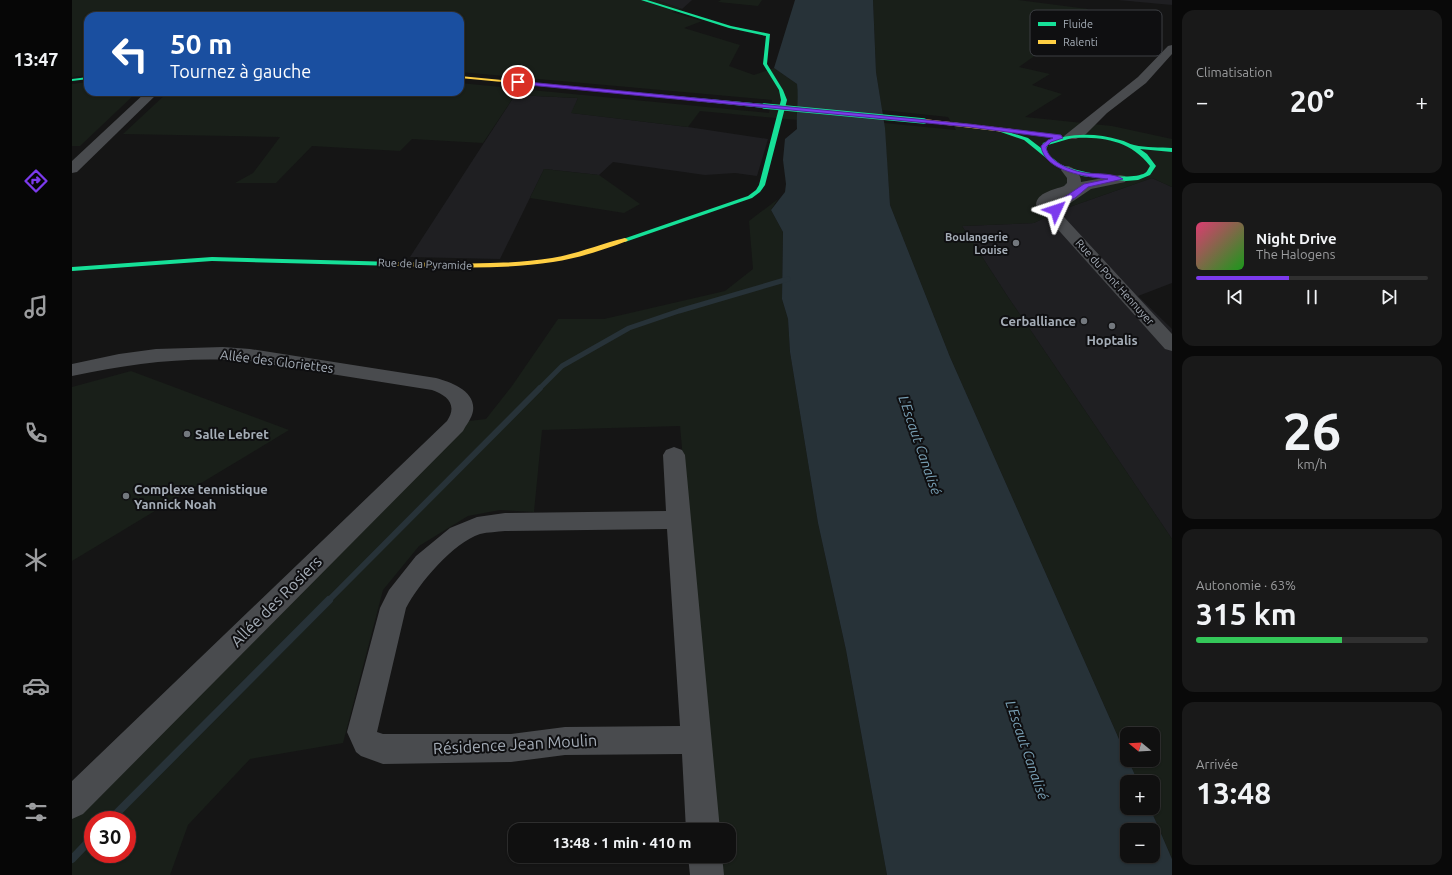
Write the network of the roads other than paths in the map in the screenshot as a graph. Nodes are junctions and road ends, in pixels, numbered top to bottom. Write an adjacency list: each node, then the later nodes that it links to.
1 (643, 0): 19 (street, Rue de la Pyramide)
2 (1170, 54): 7 (street)
3 (464, 77): 8 (street, bridge)
4 (84, 80): 5 (street)
5 (72, 81)
6 (149, 96): 15 (street)
7 (1093, 120): 9 (street); 10 (street)
8 (997, 129): 9 (street); 12 (street)
9 (1066, 136): 10 (street); 12 (street)
10 (1114, 141): 11 (street)
11 (1130, 146): 13 (street); 14 (street)
12 (1043, 151): 16 (street)
13 (1172, 152): 14 (street)
14 (1152, 163): 17 (street)
15 (72, 169)
16 (1068, 170): 17 (street); 18 (street, Rue du Pont Hennuyer)
17 (1120, 179): 18 (street)
18 (1059, 219): 20 (street, Rue du Pont Hennuyer)
19 (72, 269)
20 (1172, 345)
21 (72, 370): 22 (street, Allée des Gloriettes)
22 (455, 393): 26 (street, Allée des Rosiers)
23 (674, 455): 24 (street)
24 (678, 520): 25 (street); 25 (street, Résidence Jean Moulin)
25 (694, 740): 27 (street)
26 (72, 803)
27 (702, 823)
28 (706, 863): 29 (street)
29 (707, 875)

